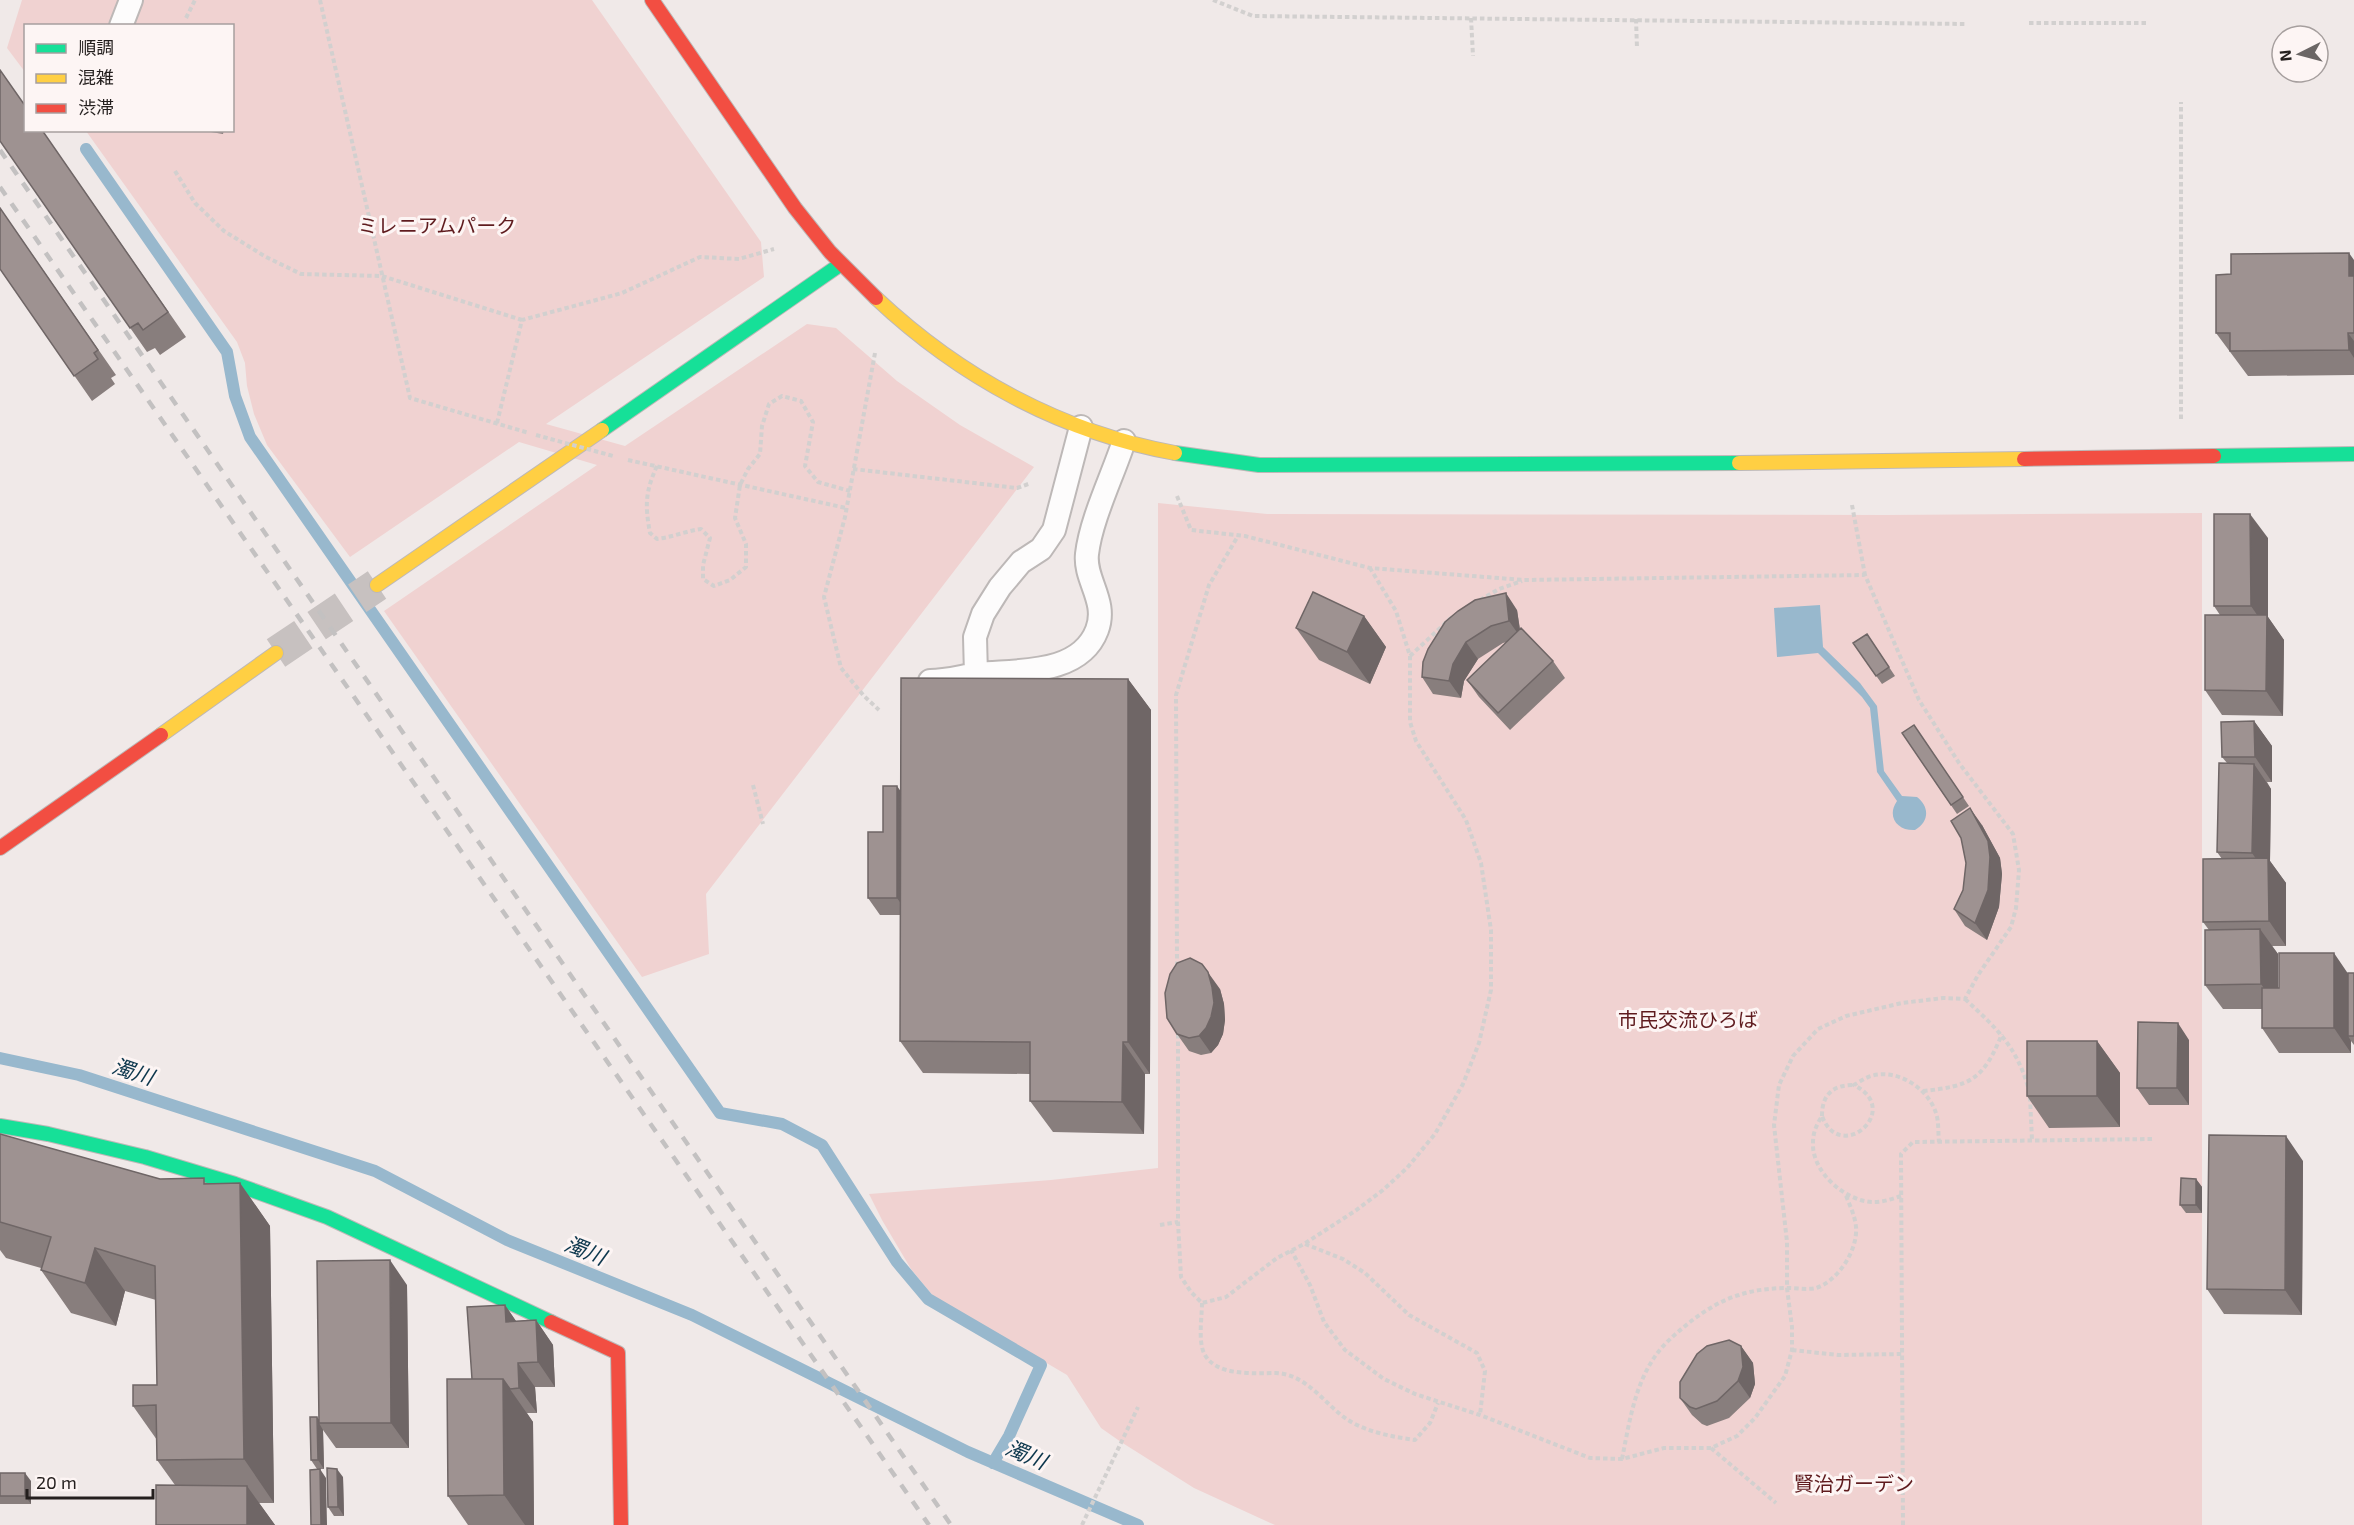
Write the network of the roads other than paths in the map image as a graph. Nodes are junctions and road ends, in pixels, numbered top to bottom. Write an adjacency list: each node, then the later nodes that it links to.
1 (131, 0): 3 (lane)
2 (652, 0): 4 (street)
3 (122, 24)
4 (841, 264): 5 (street); 8 (street)
5 (1082, 427): 6 (street); 10 (lane)
6 (1124, 441): 7 (street); 10 (lane)
7 (2354, 454)
8 (377, 585)
9 (276, 653): 12 (street)
10 (976, 675): 11 (lane)
11 (904, 685)
12 (0, 848)
13 (0, 1126): 14 (street)
14 (621, 1525)

